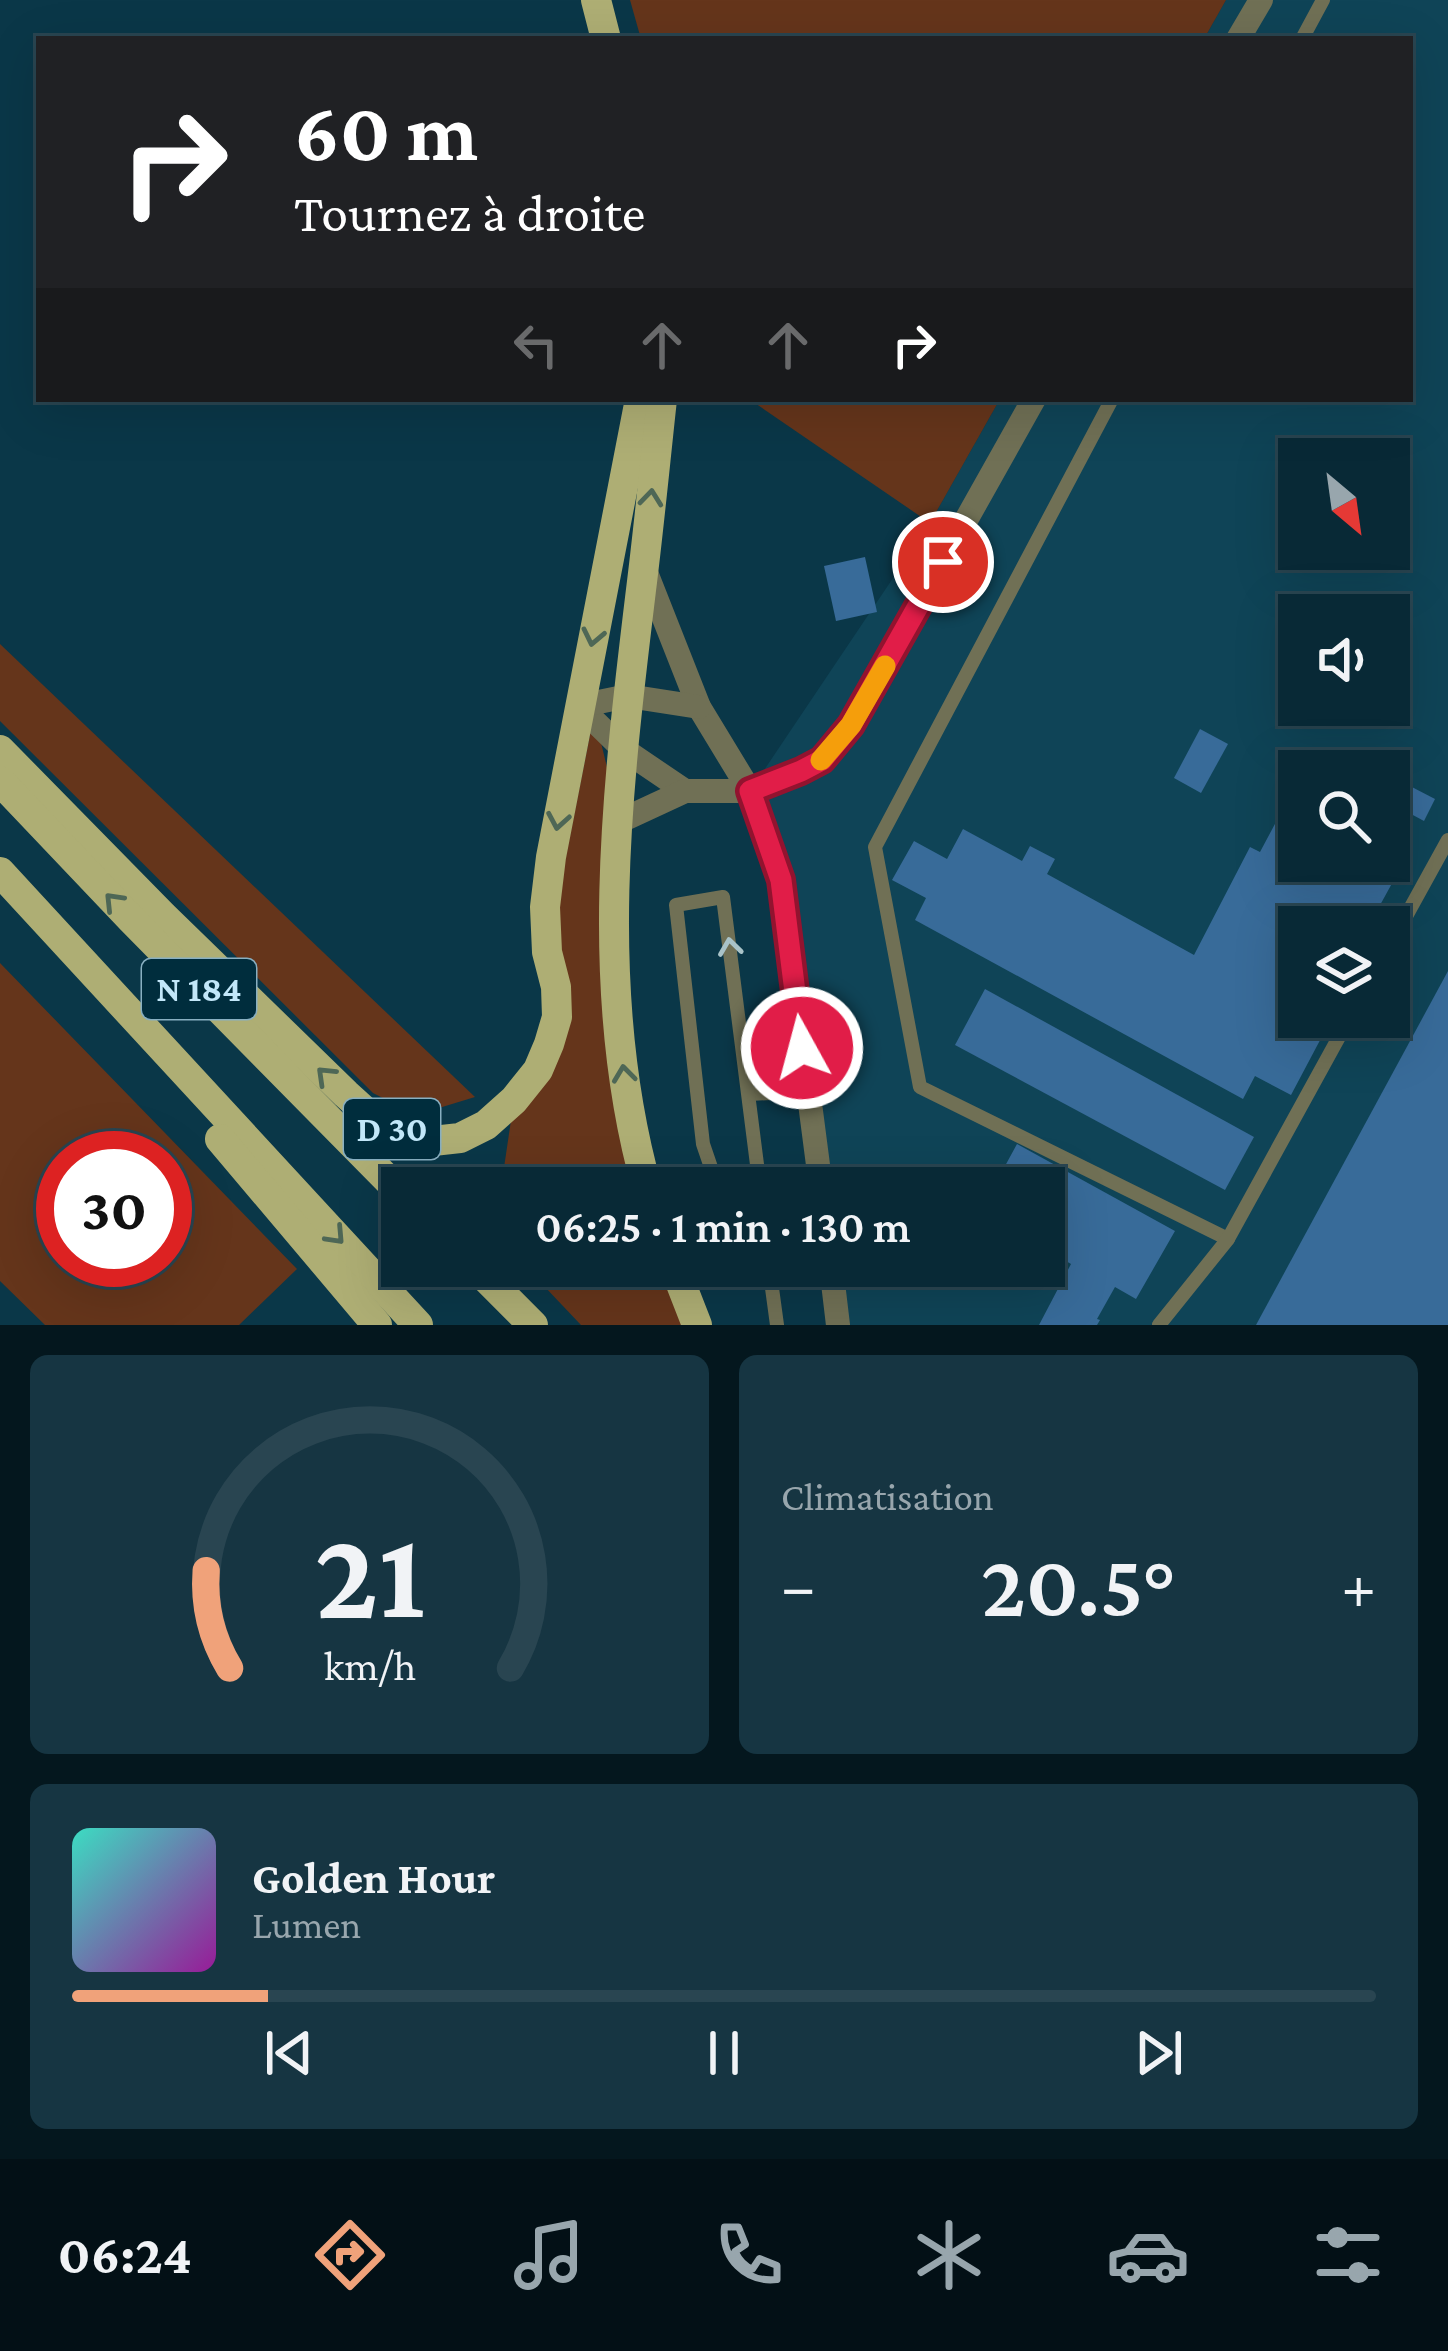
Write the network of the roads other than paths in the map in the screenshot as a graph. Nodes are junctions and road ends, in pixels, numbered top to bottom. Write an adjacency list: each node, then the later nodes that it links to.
1 (596, 0): 4 (main road)
2 (1261, 0): 5 (street)
3 (1323, 0): 6 (lane)
4 (605, 36)
5 (1240, 36)
6 (1304, 36)
7 (639, 402): 13 (main road, D 30, one-way to 13)
8 (662, 402): 11 (main road, one-way to 8)
9 (1032, 402): 19 (street)
10 (1110, 402): 32 (lane)
11 (644, 568): 12 (main road); 14 (street)
12 (628, 696): 13 (street); 14 (street); 15 (main road)
13 (579, 706): 15 (street); 16 (main road, D 30, one-way to 16)
14 (700, 707): 19 (street)
15 (623, 748): 18 (street); 20 (main road)
16 (0, 750)
17 (0, 782): 31 (main road, N 184, one-way to 17)
18 (686, 791): 19 (street); 20 (street)
19 (750, 791): 25 (street)
20 (616, 824): 27 (main road, one-way to 20)
21 (1448, 840): 23 (lane)
22 (0, 875): 37 (main road); 38 (main road, N 184, one-way to 38)
23 (1410, 909)
24 (1338, 1038): 32 (lane)
25 (808, 1090): 26 (lane); 30 (street)
26 (750, 1094): 28 (lane, one-way to 28); 29 (lane)
27 (641, 1167)
28 (711, 1167)
29 (758, 1167)
30 (818, 1167)
31 (381, 1173)
32 (1228, 1239): 43 (lane)
33 (495, 1287): 39 (main road)
34 (682, 1287): 40 (main road)
35 (771, 1287): 41 (lane)
36 (833, 1287): 42 (street)
37 (377, 1325)
38 (418, 1325)
39 (532, 1325)
40 (697, 1325)
41 (777, 1325)
42 (838, 1325)
43 (1160, 1325)

